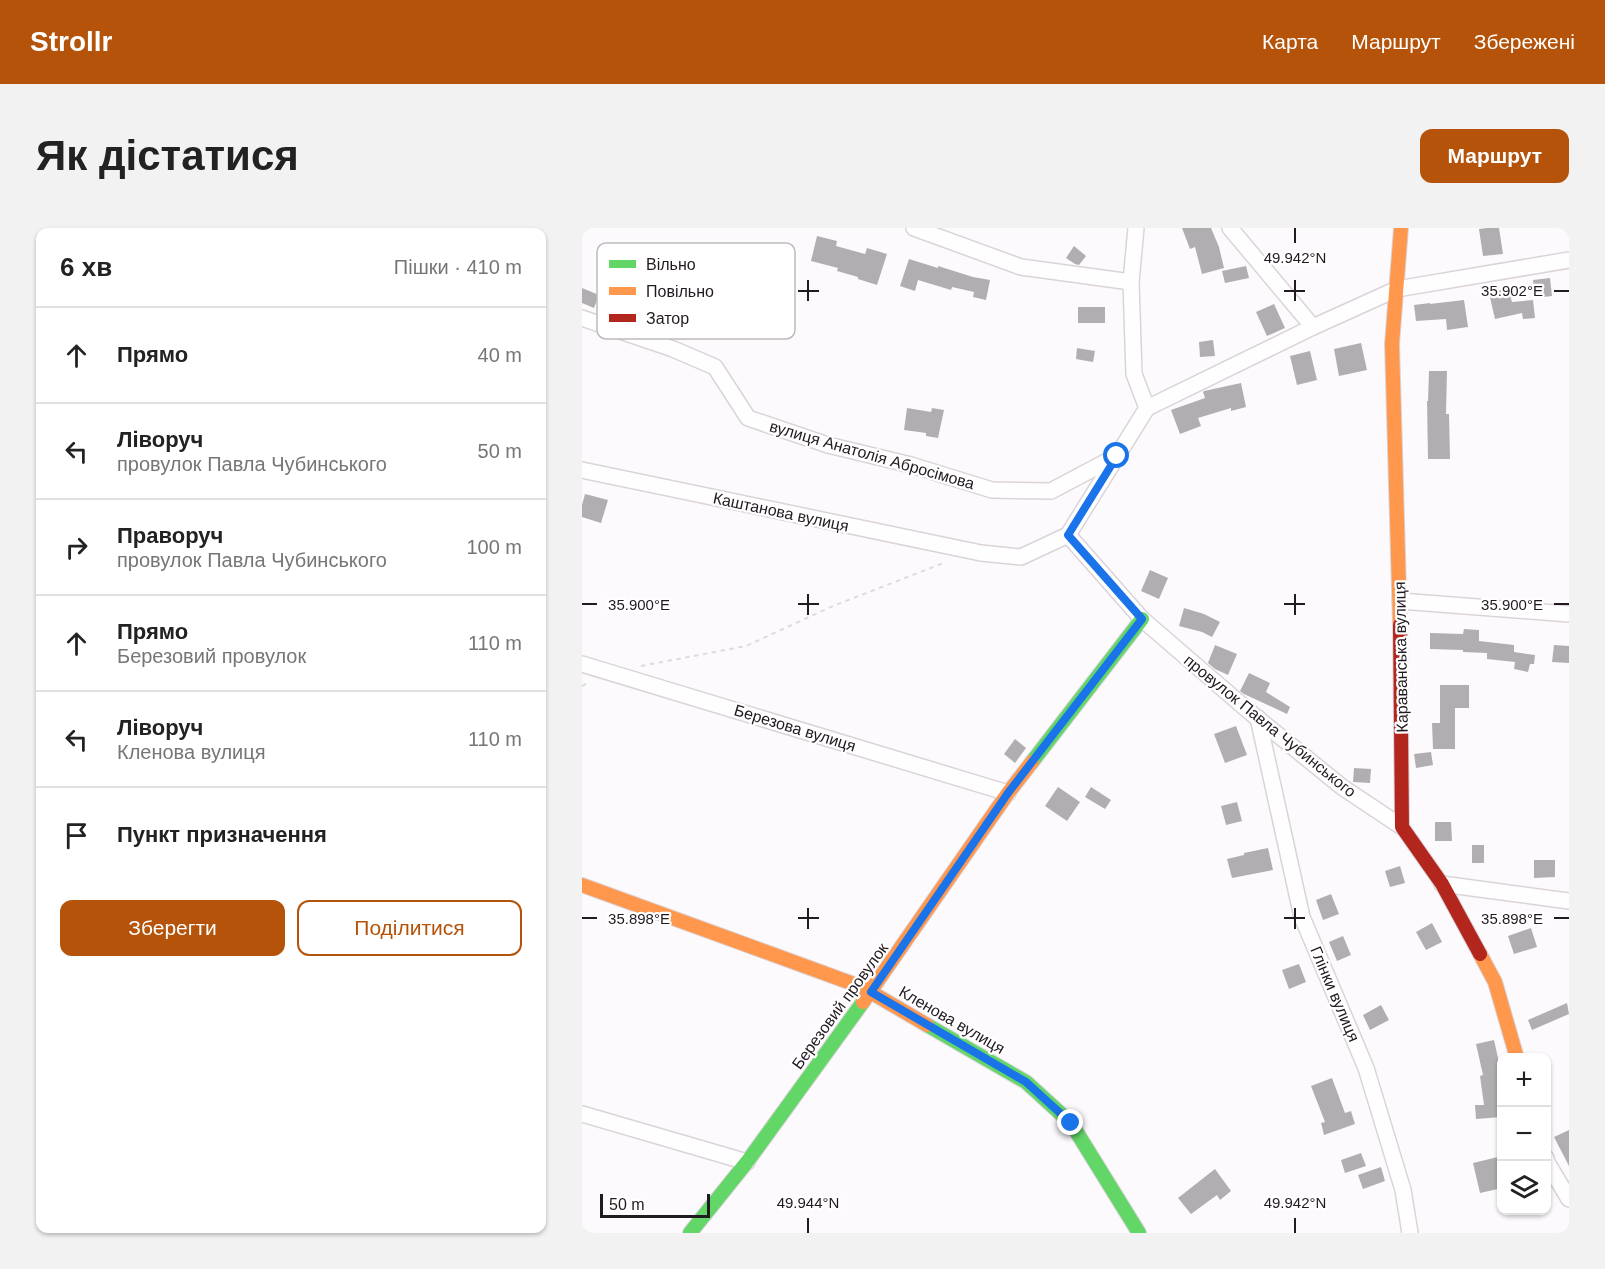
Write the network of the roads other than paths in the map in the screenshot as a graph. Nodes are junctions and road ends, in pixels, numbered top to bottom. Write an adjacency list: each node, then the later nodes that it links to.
1 (914, 228): 6 (street)
2 (1136, 228): 6 (street)
3 (1230, 228): 10 (street)
4 (1401, 228): 7 (street, Караванська вулиця)
5 (1569, 260): 7 (street)
6 (1131, 282): 12 (street)
7 (1396, 289): 10 (street); 16 (street, Караванська вулиця)
8 (582, 318): 9 (street, вулиця Анатолія Абросімова)
9 (597, 323)
10 (1313, 327): 12 (street)
11 (644, 339): 13 (street, вулиця Анатолія Абросімова)
12 (1147, 408): 13 (street)
13 (1117, 456): 15 (street)
14 (582, 470): 15 (street, Каштанова вулиця)
15 (1068, 535): 18 (street, провулок Павла Чубинського)
16 (1400, 601): 17 (street); 22 (street, Караванська вулиця)
17 (1569, 614)
18 (1142, 619): 20 (street, провулок Павла Чубинського); 21 (street)
19 (582, 664): 21 (street, Березова вулиця)
20 (1258, 718): 22 (street, провулок Павла Чубинського); 34 (street, Глінки вулиця)
21 (1008, 793): 26 (street, Березовий провулок)
22 (1402, 827): 23 (street)
23 (1442, 884): 25 (street); 27 (street)
24 (582, 885): 26 (street, Кленова вулиця)
25 (1569, 901)
26 (871, 992): 30 (street, Березовий провулок); 33 (street, Кленова вулиця)
27 (1516, 1053)
28 (582, 1114): 30 (street)
29 (1547, 1161): 31 (street)
30 (747, 1162): 32 (street, Березовий провулок)
31 (1569, 1200)
32 (690, 1233)
33 (1139, 1233)
34 (1410, 1233)

